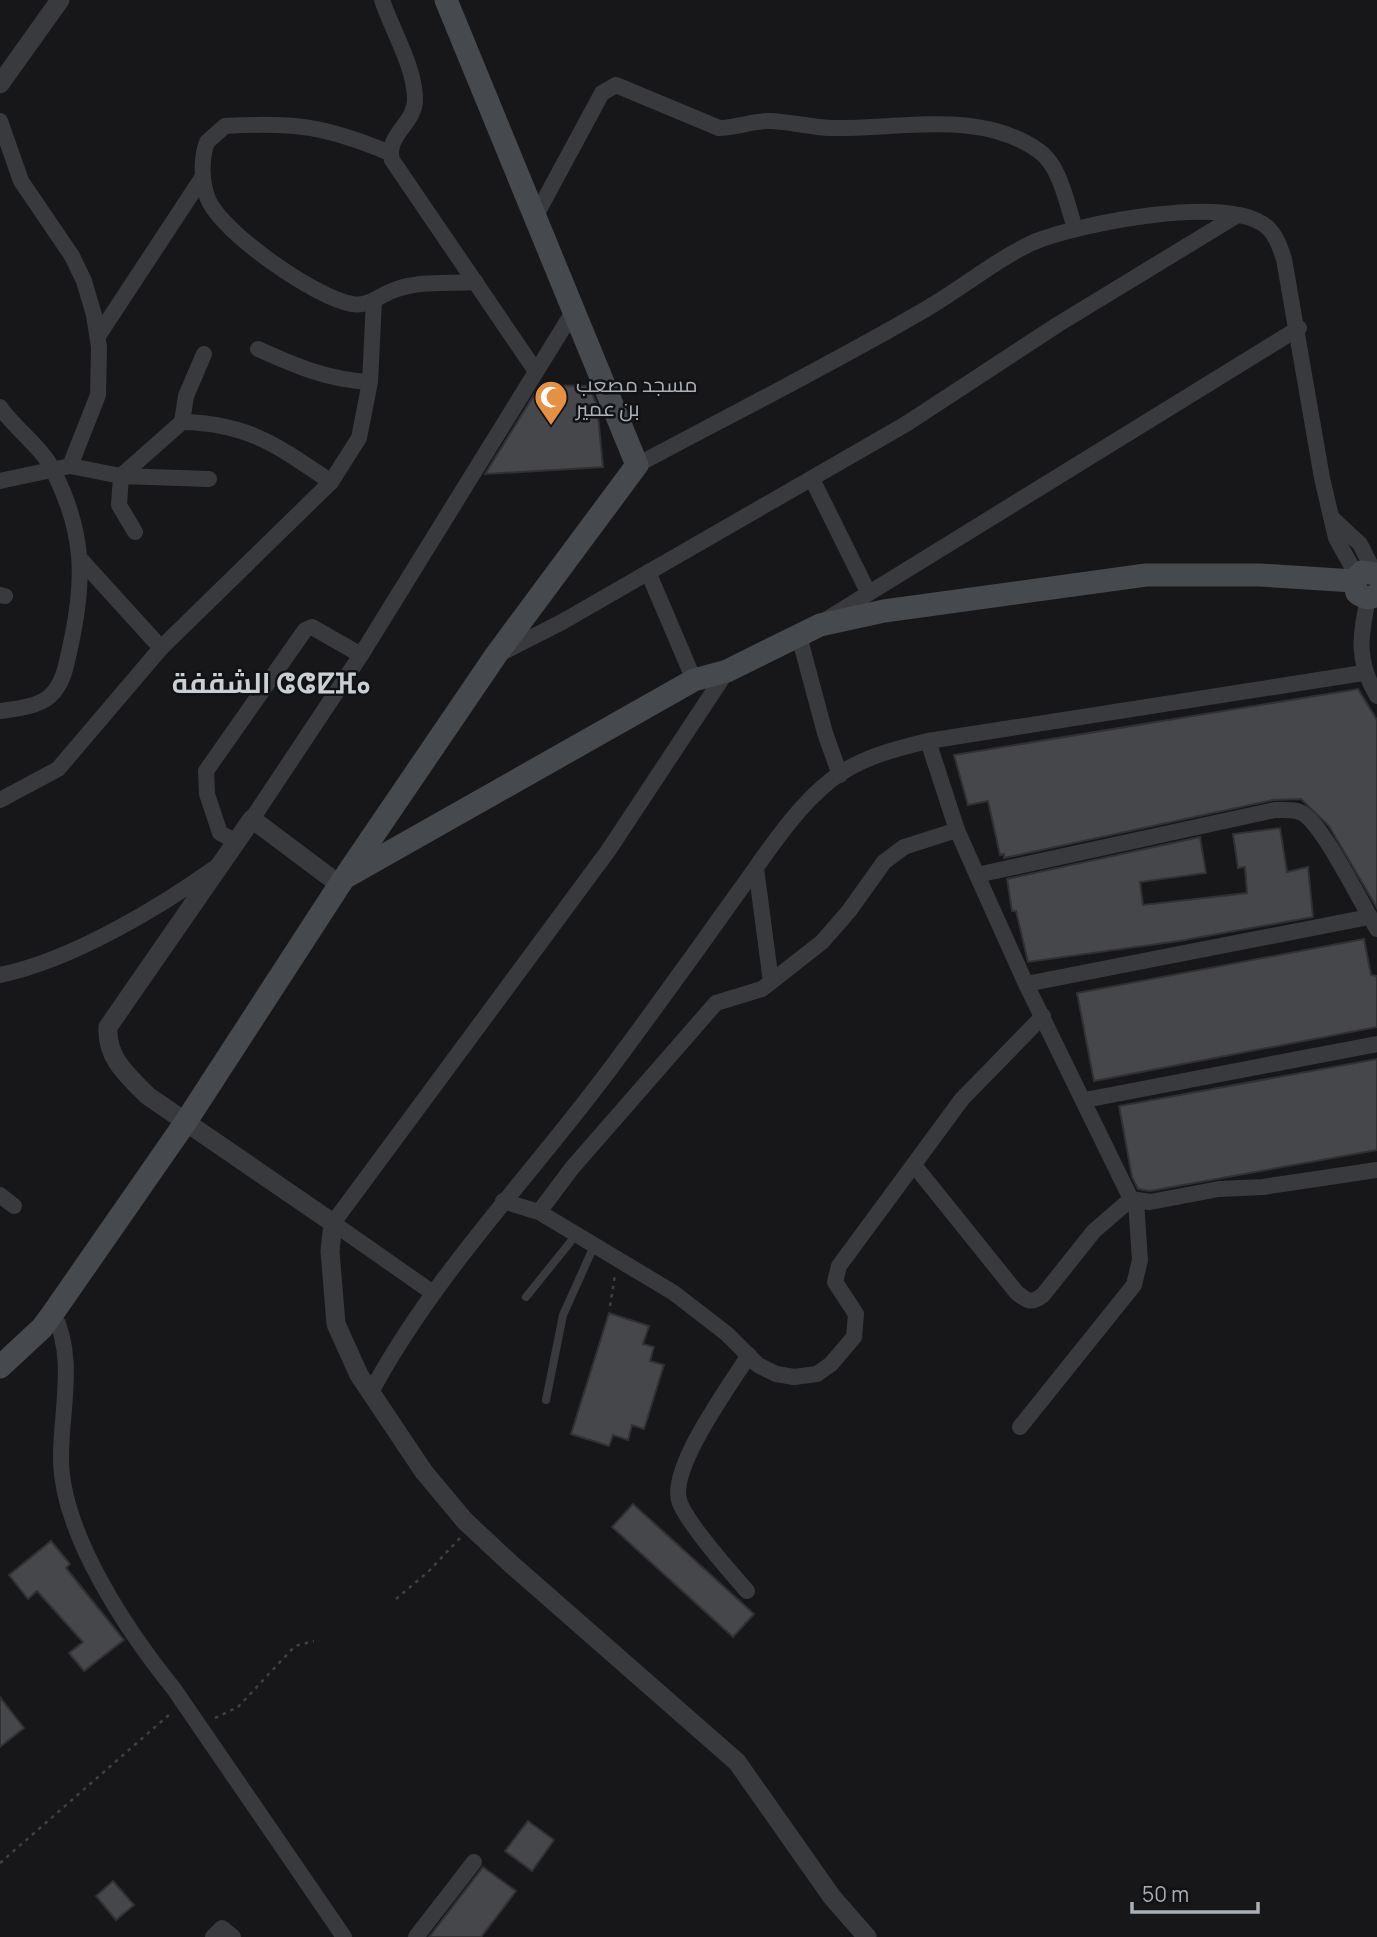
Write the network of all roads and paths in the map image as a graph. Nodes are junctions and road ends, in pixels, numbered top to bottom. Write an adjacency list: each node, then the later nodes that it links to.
1 (60, 0): 4 (street)
2 (382, 0): 6 (street)
3 (446, 0): 9 (main road)
4 (0, 84)
5 (0, 121): 15 (street)
6 (390, 153): 7 (street); 11 (street)
7 (202, 178): 12 (street); 15 (street)
8 (1237, 216): 10 (street); 14 (street); 26 (street)
9 (534, 219): 10 (street); 13 (main road)
10 (1075, 228): 22 (street)
11 (476, 282): 12 (street); 18 (street)
12 (374, 301): 19 (street)
13 (573, 312): 18 (street); 22 (main road)
14 (1298, 328): 32 (street); 33 (street)
15 (98, 336): 23 (street)
16 (258, 349): 19 (street)
17 (204, 354): 21 (street)
18 (535, 370): 37 (street)
19 (370, 382): 28 (street)
20 (0, 407): 23 (street)
21 (182, 422): 24 (street); 28 (street)
22 (637, 465): 38 (main road)
23 (62, 469): 24 (street); 27 (street); 30 (street)
24 (121, 476): 25 (street); 29 (street)
25 (209, 479)
26 (812, 479): 31 (street); 33 (street)
27 (0, 481)
28 (331, 482): 36 (street)
29 (135, 532)
30 (82, 561): 36 (street); 43 (street)
31 (648, 572): 38 (street); 41 (street)
32 (1370, 586): 34 (main road); 40 (street)
33 (868, 592): 34 (street)
34 (820, 625): 35 (main road)
35 (799, 636): 39 (main road); 45 (street)
36 (161, 648): 46 (street)
37 (360, 655): 47 (street); 49 (street)
38 (496, 655): 53 (main road)
39 (727, 671): 41 (main road); 69 (street)
40 (1363, 673): 42 (street); 44 (street)
41 (694, 680): 53 (main road)
42 (1377, 696)
43 (0, 711)
44 (928, 741): 45 (street); 48 (street)
45 (840, 775): 51 (street)
46 (0, 800)
47 (252, 819): 49 (street); 53 (street)
48 (957, 830): 52 (street); 56 (street)
49 (237, 842): 50 (street)
50 (224, 862): 55 (street); 61 (street)
51 (756, 868): 56 (street); 66 (street)
52 (977, 875): 54 (street); 57 (street)
53 (342, 882): 61 (main road)
54 (1373, 923): 57 (street)
55 (0, 975)
56 (771, 982): 68 (street)
57 (1026, 984): 58 (street)
58 (1043, 1016): 60 (street); 62 (street)
59 (1377, 1044): 60 (street)
60 (1085, 1100): 65 (street)
61 (185, 1122): 69 (street); 76 (main road)
62 (914, 1164): 65 (street); 77 (street)
63 (1377, 1170): 65 (street)
64 (0, 1195): 67 (street)
65 (1134, 1200): 81 (street)
66 (503, 1201): 68 (street); 73 (street)
67 (14, 1206)
68 (539, 1212): 70 (street)
69 (333, 1223): 73 (street); 79 (street)
70 (576, 1235): 71 (street); 74 (lane)
71 (594, 1246): 72 (street); 80 (lane)
72 (617, 1260): 75 (path); 77 (street)
73 (433, 1293): 79 (street)
74 (526, 1297)
75 (610, 1306)
76 (54, 1313): 78 (main road); 86 (street)
77 (748, 1355): 83 (street)
78 (0, 1367)
79 (371, 1392): 82 (street)
80 (546, 1401)
81 (1020, 1427)
82 (471, 1526): 84 (path); 94 (street)
83 (747, 1591)
84 (396, 1599)
85 (314, 1641): 87 (path)
86 (183, 1702): 87 (street); 89 (path)
87 (200, 1726): 92 (street)
88 (474, 1862): 93 (street)
89 (0, 1863)
90 (213, 1937): 91 (street)
91 (233, 1937)
92 (344, 1937)
93 (416, 1937)
94 (867, 1937)

